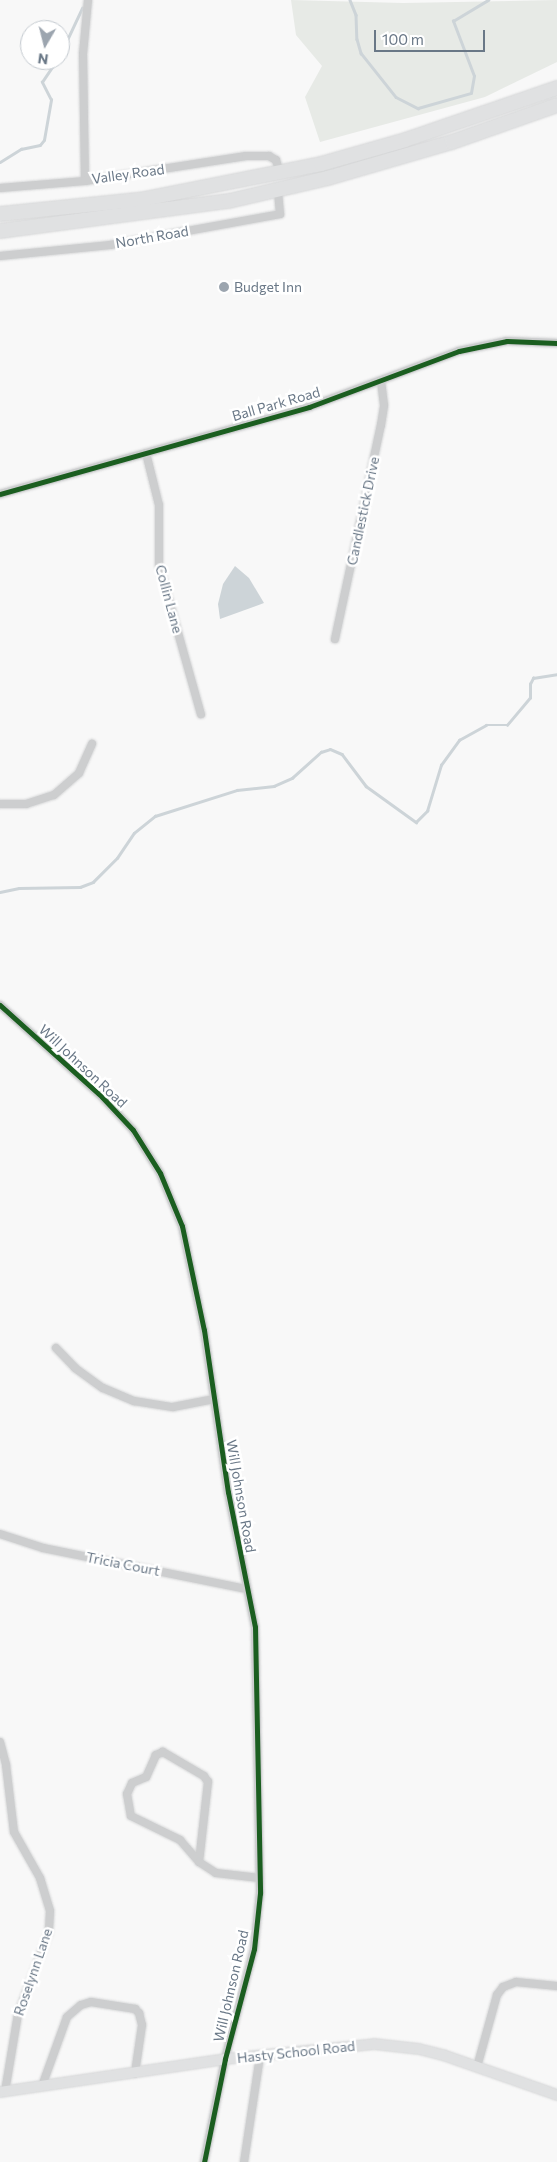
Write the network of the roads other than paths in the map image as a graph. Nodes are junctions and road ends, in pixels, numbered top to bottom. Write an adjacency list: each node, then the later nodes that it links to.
1 (88, 0): 5 (street, Valley Road)
2 (557, 88): 4 (highway)
3 (557, 105): 7 (highway)
4 (280, 173): 5 (street, Valley Road); 8 (highway)
5 (85, 181): 6 (street)
6 (0, 188)
7 (278, 190): 9 (highway); 10 (street, North Road)
8 (0, 214)
9 (0, 231)
10 (0, 256)
11 (557, 343): 12 (street, Ball Park Road)
12 (381, 382): 13 (street, Ball Park Road); 15 (street, Candlestick Drive)
13 (146, 454): 14 (street, Ball Park Road); 16 (street, Collin Lane)
14 (0, 494)
15 (335, 639)
16 (201, 714)
17 (92, 744): 18 (street)
18 (0, 804)
19 (0, 1005): 21 (street, Will Johnson Road)
20 (56, 1348): 21 (street)
21 (214, 1399): 23 (street, Will Johnson Road)
22 (0, 1534): 23 (street, Tricia Court)
23 (247, 1588): 26 (street, Will Johnson Road)
24 (0, 1742): 33 (street, Roselynn Lane)
25 (199, 1862): 25 (street); 26 (street)
26 (260, 1878): 29 (street, Will Johnson Road)
27 (557, 1986): 30 (street)
28 (260, 2056): 29 (street, Hasty School Road); 30 (street, Hasty School Road); 36 (street)
29 (225, 2060): 31 (street, Hasty School Road); 35 (street, Will Johnson Road)
30 (477, 2067): 34 (street, Hasty School Road)
31 (135, 2073): 32 (street, Hasty School Road); 32 (street)
32 (42, 2086): 33 (street, Hasty School Road)
33 (2, 2092)
34 (557, 2095)
35 (204, 2162)
36 (244, 2162)

